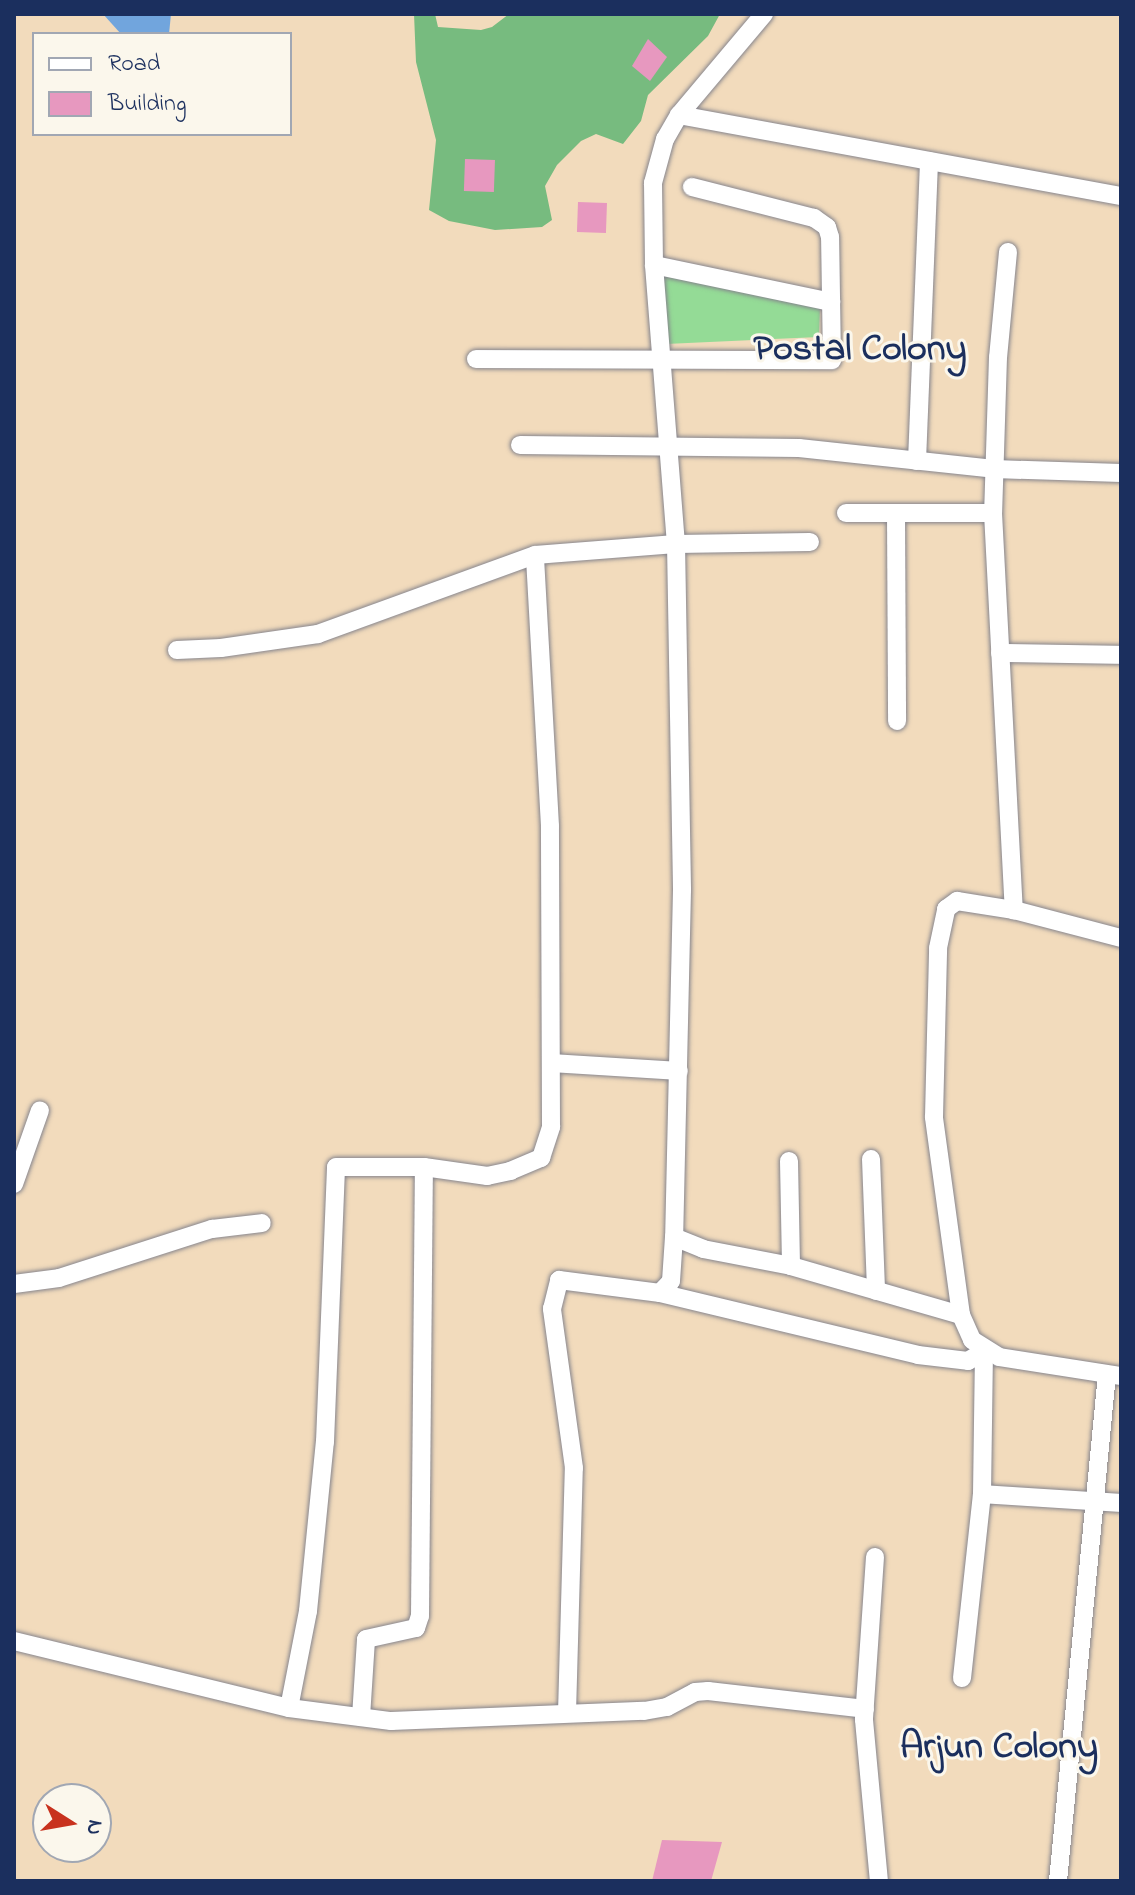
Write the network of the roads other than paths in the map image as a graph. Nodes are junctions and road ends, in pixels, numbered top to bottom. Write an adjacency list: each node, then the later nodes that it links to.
1 (764, 14): 2 (street)
2 (679, 115): 3 (street); 7 (street)
3 (929, 161): 5 (street); 13 (street)
4 (692, 187): 8 (street)
5 (1121, 196)
6 (1008, 252): 14 (street)
7 (654, 265): 8 (street); 9 (street)
8 (831, 302): 9 (street)
9 (661, 358): 10 (street); 12 (street)
10 (476, 359)
11 (520, 445): 12 (street)
12 (669, 447): 13 (street); 20 (street)
13 (917, 461): 14 (street)
14 (994, 469): 15 (street); 18 (street)
15 (1121, 473)
16 (846, 513): 17 (street)
17 (896, 513): 18 (street); 25 (street)
18 (993, 513): 23 (street)
19 (810, 542): 20 (street)
20 (676, 544): 21 (street); 29 (street)
21 (535, 555): 22 (street); 28 (street)
22 (177, 650)
23 (1000, 653): 24 (street); 26 (street)
24 (1121, 655)
25 (897, 721)
26 (1014, 910): 27 (street); 41 (street)
27 (1121, 938)
28 (552, 1063): 29 (street); 33 (street)
29 (679, 1071): 36 (street)
30 (40, 1110): 34 (street)
31 (871, 1159): 39 (street)
32 (789, 1161): 37 (street)
33 (424, 1167): 50 (street); 53 (street)
34 (14, 1184)
35 (262, 1223): 38 (street)
36 (674, 1237): 37 (street); 40 (street)
37 (791, 1266): 39 (street)
38 (14, 1284)
39 (876, 1291): 41 (street)
40 (660, 1293): 42 (street); 52 (street)
41 (961, 1315): 42 (street)
42 (984, 1351): 43 (street); 44 (street)
43 (1114, 1375): 45 (street)
44 (982, 1494): 45 (street); 49 (street)
45 (1096, 1501): 46 (street); 55 (street)
46 (1121, 1503)
47 (875, 1557): 51 (street)
48 (14, 1641): 50 (street)
49 (962, 1678)
50 (289, 1708): 53 (street)
51 (865, 1709): 52 (street); 54 (street)
52 (567, 1713): 53 (street)
53 (361, 1717)
54 (879, 1881)
55 (1058, 1881)

